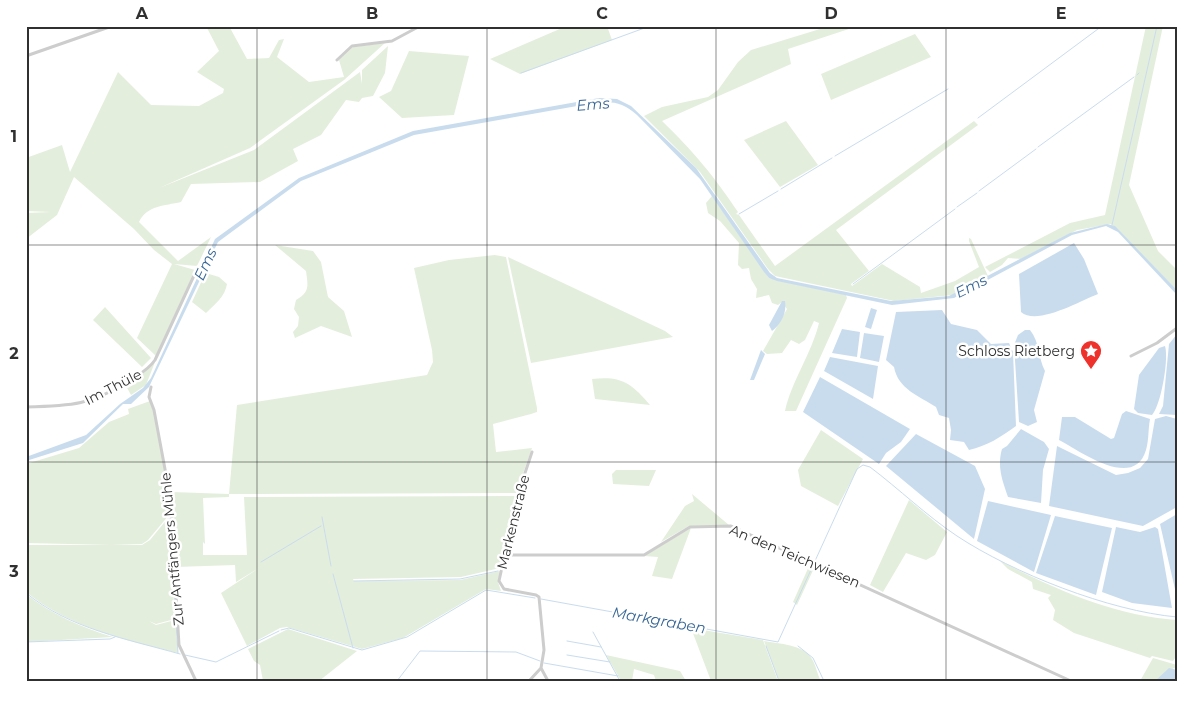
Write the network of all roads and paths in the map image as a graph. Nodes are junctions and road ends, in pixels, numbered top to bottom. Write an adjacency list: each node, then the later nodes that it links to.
1 (112, 26): 3 (street)
2 (420, 26): 4 (street)
3 (26, 56)
4 (337, 60)
5 (197, 268): 9 (street, Im Thüle)
6 (1177, 328): 7 (street)
7 (1131, 356)
8 (151, 387): 13 (street, Zur Antfängers Mühle)
9 (26, 408)
10 (532, 452): 11 (street, Markenstraße)
11 (505, 555): 12 (street, Markenstraße); 16 (street, An den Teichwiesen)
12 (541, 668): 14 (street); 15 (street)
13 (196, 681)
14 (530, 681)
15 (548, 681)
16 (1071, 681)

